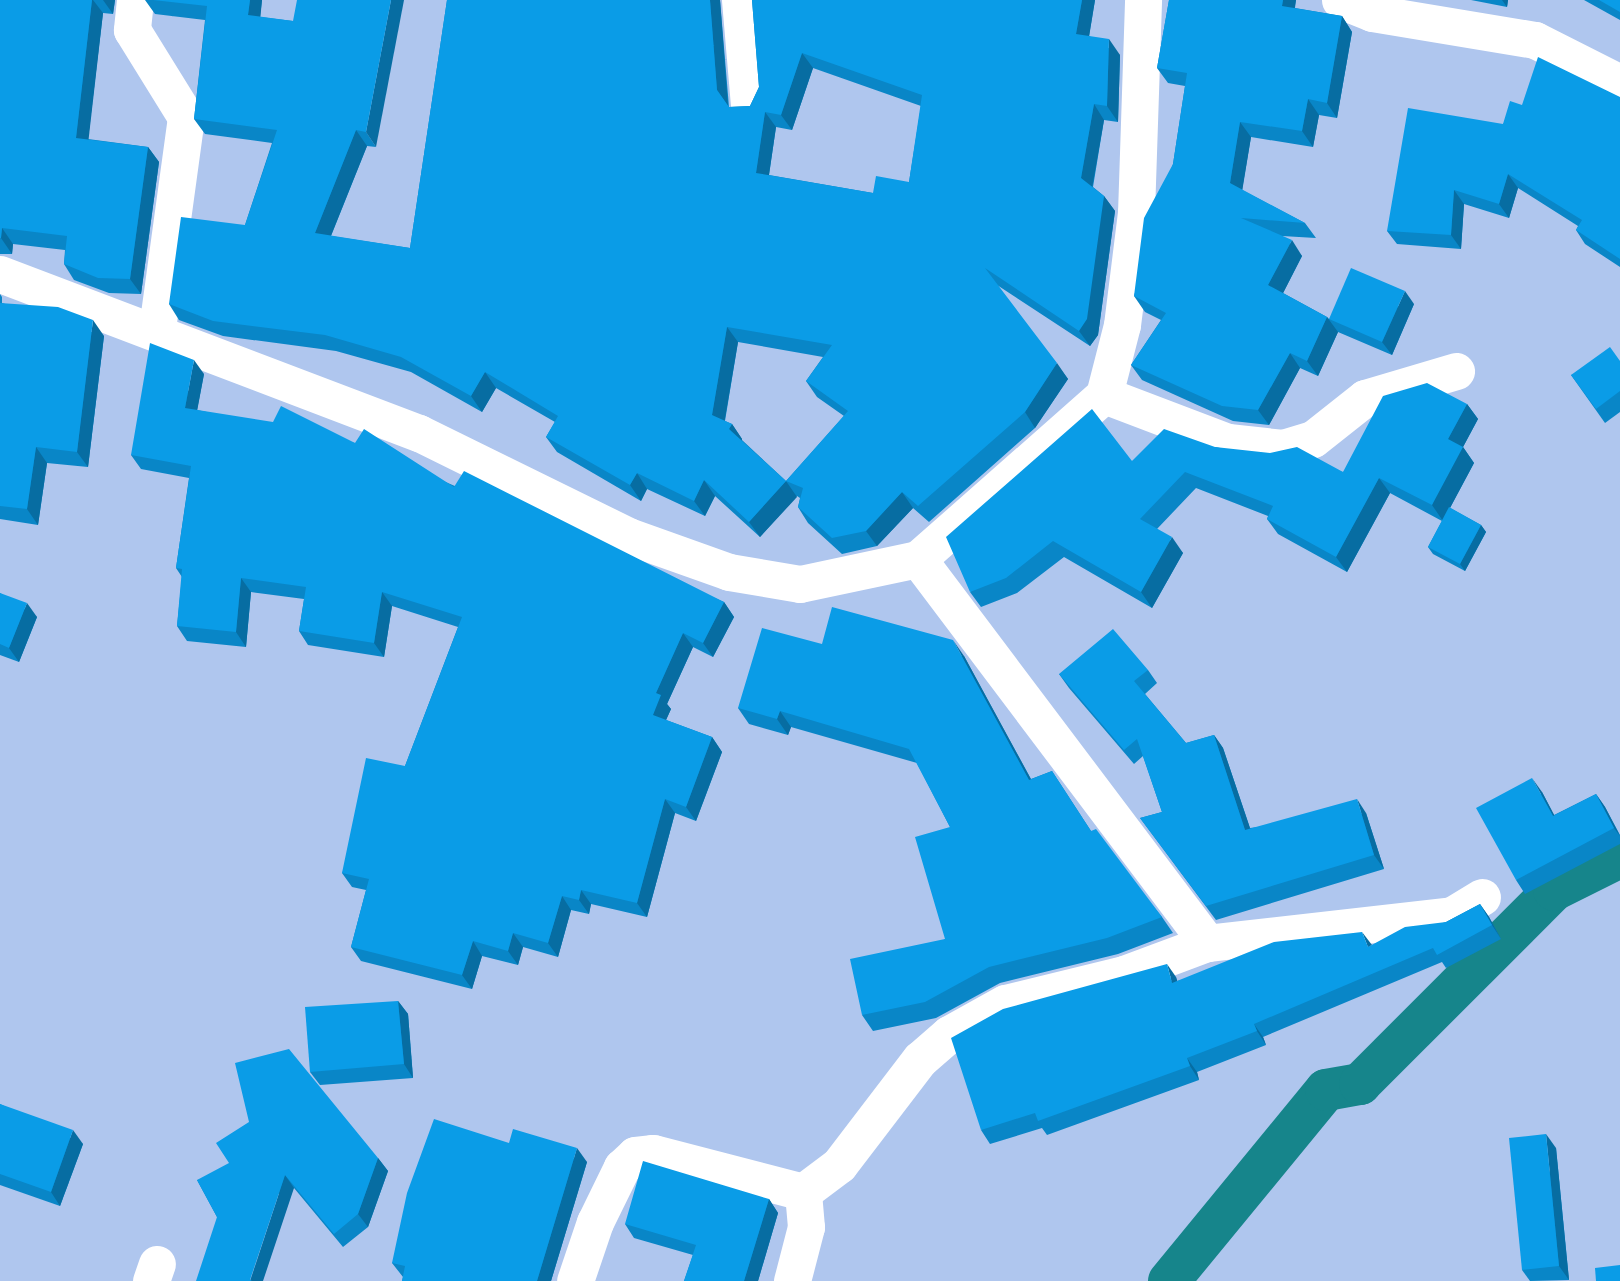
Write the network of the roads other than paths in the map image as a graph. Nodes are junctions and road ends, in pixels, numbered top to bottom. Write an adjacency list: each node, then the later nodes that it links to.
1 (135, 0): 8 (street)
2 (740, 0): 6 (street)
3 (1143, 0): 10 (street)
4 (1340, 0): 5 (street)
5 (1620, 83)
6 (749, 104)
7 (0, 274): 8 (street)
8 (157, 329): 11 (street)
9 (1456, 371): 10 (street)
10 (1104, 394): 11 (street)
11 (918, 559): 13 (street)
12 (1482, 897): 13 (street)
13 (1207, 943): 14 (street)
14 (803, 1192): 15 (street); 16 (street)
15 (575, 1281)
16 (792, 1281)

